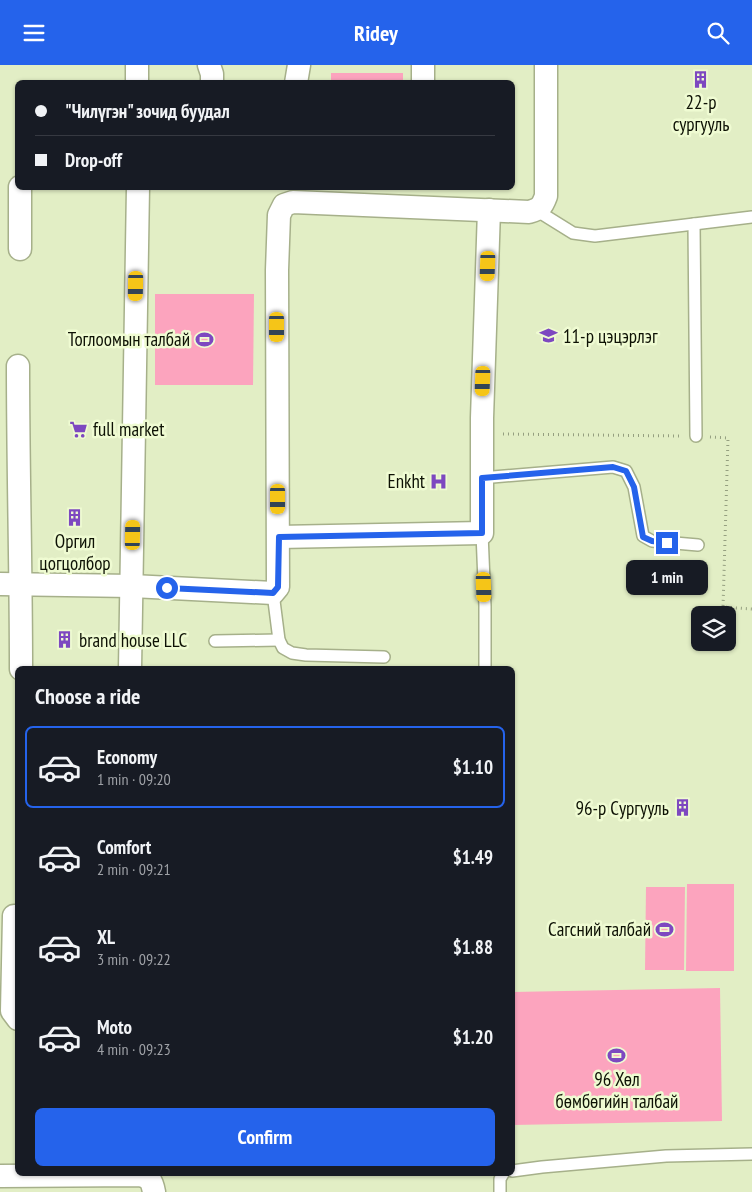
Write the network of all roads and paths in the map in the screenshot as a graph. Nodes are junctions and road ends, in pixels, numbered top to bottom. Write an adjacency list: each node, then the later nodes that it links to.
1 (137, 65): 6 (street)
2 (209, 65): 7 (street)
3 (299, 65): 8 (street)
4 (423, 65): 9 (street)
5 (546, 65): 13 (street)
6 (137, 80)
7 (212, 80)
8 (296, 80)
9 (424, 80)
10 (20, 190): 16 (street)
11 (138, 190): 25 (street)
12 (488, 210): 13 (street); 18 (street); 22 (street)
13 (536, 210): 15 (lane)
14 (752, 217): 15 (lane)
15 (694, 224): 19 (lane)
16 (20, 249)
17 (18, 367): 24 (street)
18 (482, 434): 19 (path); 20 (street)
19 (696, 436): 27 (path)
20 (482, 478): 21 (street); 23 (lane)
21 (482, 533): 22 (street); 33 (lane)
22 (279, 537): 26 (street)
23 (698, 545)
24 (11, 584): 25 (street); 31 (street)
25 (132, 586): 26 (street); 32 (street)
26 (273, 593): 28 (lane)
27 (752, 609)
28 (279, 640): 29 (lane); 30 (lane)
29 (215, 641)
30 (384, 657)
31 (21, 666)
32 (130, 666)
33 (485, 666)
34 (14, 916): 35 (street)
35 (15, 1015)
36 (752, 1154): 37 (lane)
37 (515, 1171)
38 (0, 1176): 39 (street)
39 (15, 1176)
40 (128, 1176): 43 (street)
41 (140, 1176): 44 (street)
42 (502, 1176): 45 (lane)
43 (128, 1192)
44 (154, 1192)
45 (500, 1192)

